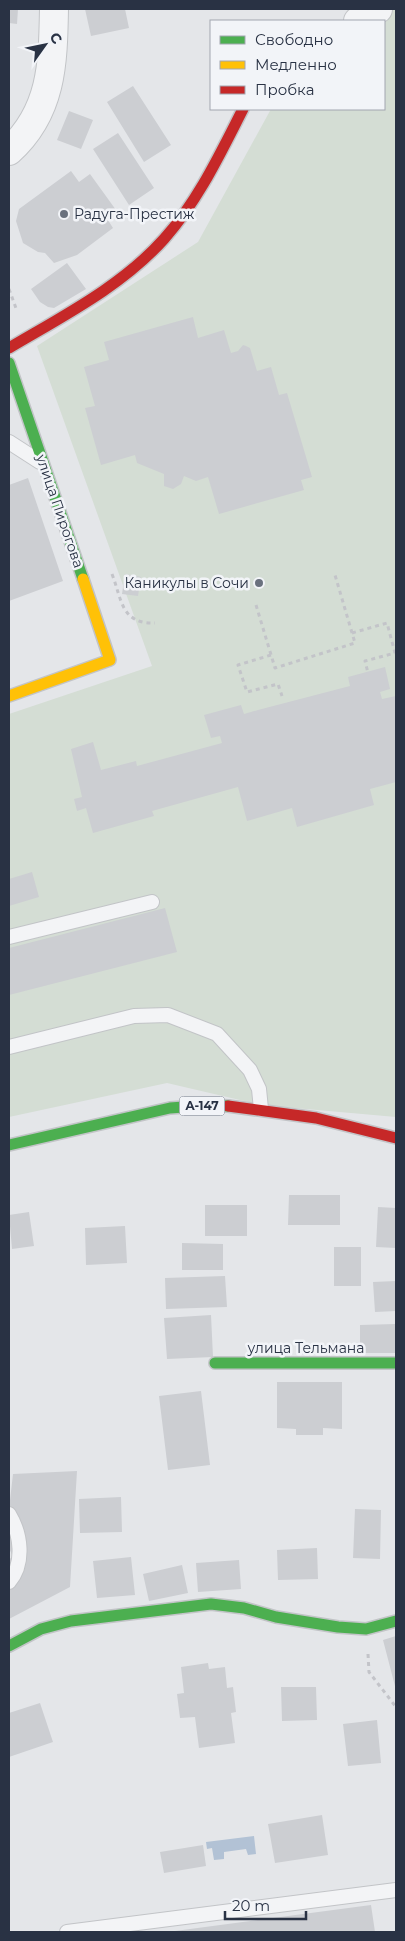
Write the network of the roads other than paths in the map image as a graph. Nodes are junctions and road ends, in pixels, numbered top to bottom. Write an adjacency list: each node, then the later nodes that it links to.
1 (54, 9): 5 (street)
2 (378, 9): 3 (street)
3 (360, 20)
4 (242, 110): 6 (street)
5 (9, 151)
6 (9, 348)
7 (9, 363): 9 (street, улица Пирогова)
8 (9, 442): 9 (lane)
9 (44, 464): 10 (street, улица Пирогова)
10 (9, 696)
11 (152, 902): 12 (lane)
12 (9, 937)
13 (9, 1047): 14 (lane)
14 (261, 1109): 15 (street, А-147); 16 (street, А-147)
15 (396, 1138)
16 (9, 1145)
17 (215, 1363): 18 (street, улица Тельмана)
18 (396, 1363)
19 (9, 1514): 20 (lane)
20 (9, 1582)
21 (396, 1621): 22 (street)
22 (9, 1646)
23 (396, 1890): 24 (lane)
24 (67, 1932)

